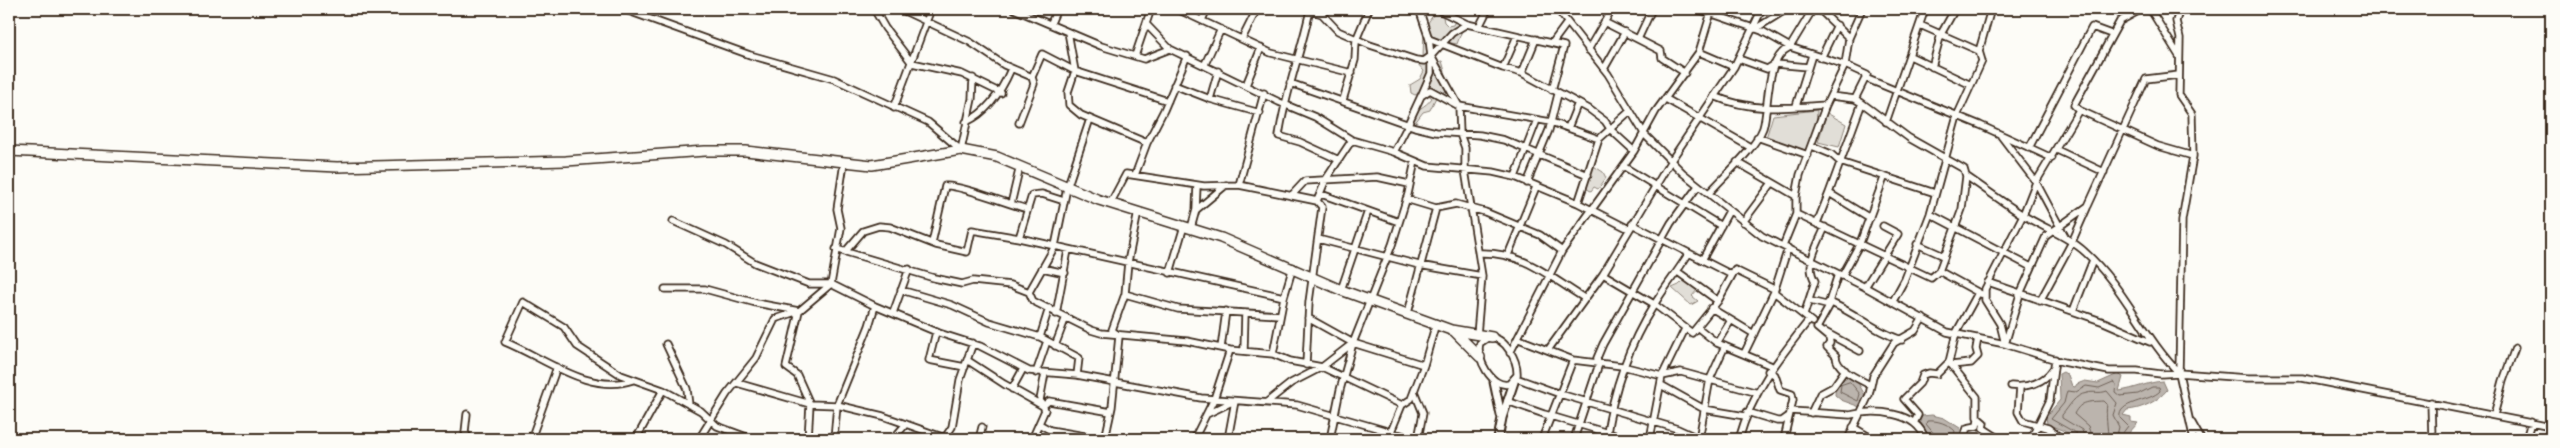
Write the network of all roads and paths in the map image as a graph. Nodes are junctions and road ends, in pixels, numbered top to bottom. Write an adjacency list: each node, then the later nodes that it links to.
1 (623, 9): 115 (street)
2 (874, 9): 74 (street)
3 (900, 9): 34 (street)
4 (931, 9): 34 (street)
5 (1014, 9): 38 (street)
6 (1057, 9): 38 (street)
7 (1151, 9): 40 (street)
8 (1177, 9): 35 (street)
9 (1208, 9): 35 (street)
10 (1257, 9): 52 (street)
11 (1369, 9): 56 (street)
12 (1419, 9): 53 (street)
13 (1488, 9): 43 (street)
14 (1557, 9): 36 (street)
15 (1612, 9): 37 (street)
16 (1652, 9): 55 (street)
17 (1698, 9): 32 (street)
18 (1762, 9): 45 (street)
19 (1787, 9): 45 (street)
20 (1813, 9): 59 (street)
21 (1819, 9): 41 (street)
22 (1862, 9): 51 (street)
23 (1926, 9): 42 (street)
24 (1955, 9): 48 (street)
25 (1991, 9): 63 (street)
26 (2142, 9): 33 (street)
27 (2150, 9): 70 (street)
28 (2180, 9): 70 (street)
29 (1308, 10): 31 (street); 71 (street)
30 (1439, 10): 39 (street)
31 (1323, 11): 56 (street)
32 (1711, 11): 45 (street); 64 (street)
33 (2134, 11): 49 (street)
34 (927, 20): 74 (street); 82 (street)
35 (1202, 20): 44 (street)
36 (1567, 22): 57 (street); 62 (street)
37 (1604, 22): 47 (street); 62 (street)
38 (1051, 23): 46 (street)
39 (1467, 24): 43 (street); 58 (street)
40 (1147, 25): 61 (street); 66 (street)
41 (1837, 25): 51 (street); 72 (street)
42 (1920, 25): 48 (street); 69 (street)
43 (1479, 27): 50 (street)
44 (1221, 29): 52 (street); 75 (street)
45 (1755, 29): 59 (street); 73 (street)
46 (1068, 32): 66 (street); 84 (street)
47 (1625, 32): 55 (street); 83 (street)
48 (1941, 34): 63 (street); 80 (street)
49 (2111, 34): 117 (street); 141 (street)
50 (1517, 36): 54 (street); 81 (street)
51 (1849, 38): 77 (street)
52 (1242, 39): 60 (street)
53 (1429, 39): 58 (street); 68 (street)
54 (1536, 39): 57 (street); 87 (street)
55 (1638, 39): 88 (street)
56 (1356, 40): 68 (street); 86 (street)
57 (1553, 42): 97 (street)
58 (1444, 45): 68 (street); 81 (street)
59 (1790, 47): 65 (street); 76 (street)
60 (1261, 48): 71 (street); 95 (street)
61 (1170, 49): 66 (street); 67 (street)
62 (1588, 50): 83 (street)
63 (1980, 51): 96 (street)
64 (1699, 52): 78 (street); 88 (street)
65 (1812, 55): 72 (street); 79 (street)
66 (1135, 56)
67 (1187, 56): 75 (street); 94 (street)
68 (1432, 56): 113 (street); 128 (street)
69 (1910, 56): 80 (street); 99 (street)
70 (2179, 56): 89 (street)
71 (1300, 58): 86 (street); 93 (street)
72 (1821, 58): 77 (street)
73 (1739, 59): 76 (street); 78 (street)
74 (912, 64): 91 (street); 115 (street)
75 (1205, 64): 85 (street)
76 (1775, 64): 79 (street); 116 (street)
77 (1845, 64): 92 (street); 103 (street)
78 (1734, 67): 102 (street)
79 (1808, 67): 114 (street)
80 (1932, 67): 96 (street)
81 (1503, 68): 87 (street)
82 (1011, 69): 90 (street); 98 (street)
83 (1604, 69): 118 (street)
84 (1075, 71): 90 (street); 108 (street); 122 (street)
85 (1218, 71): 95 (street); 104 (street)
86 (1352, 73): 107 (street)
87 (1522, 73): 97 (street)
88 (1685, 73): 105 (street)
89 (2180, 75): 131 (street); 150 (street)
90 (1032, 77): 127 (street)
91 (973, 78): 98 (street); 124 (street)
92 (1865, 78): 99 (street); 106 (street)
93 (1290, 83): 107 (street); 111 (street)
94 (1174, 85): 104 (street); 108 (street)
95 (1246, 85): 100 (street)
96 (1971, 85): 120 (street)
97 (1552, 90): 101 (street)
98 (1001, 92): 124 (street)
99 (1898, 92): 120 (street); 126 (street)
100 (1264, 94): 111 (street); 119 (street)
101 (1558, 94): 109 (street); 125 (street)
102 (1714, 96): 116 (street); 121 (street)
103 (1830, 96): 106 (street); 112 (street)
104 (1210, 99): 119 (street)
105 (1666, 99): 121 (street); 133 (street)
106 (1855, 99): 110 (street)
107 (1343, 100): 128 (street)
108 (1168, 101): 138 (street)
109 (1578, 103): 129 (street); 130 (street)
110 (1862, 103): 126 (street); 157 (street)
111 (1283, 104): 137 (street); 153 (street)
112 (1826, 105): 114 (street); 139 (street)
113 (1459, 106): 123 (street); 128 (street); 132 (street)
114 (1796, 106): 116 (street)
115 (894, 108): 144 (street)
116 (1767, 109): 135 (street)
117 (2079, 110): 131 (street); 145 (street)
118 (1630, 111): 130 (street); 133 (street)
119 (1260, 113): 176 (street)
120 (1957, 116): 134 (street); 151 (street)
121 (1700, 117): 140 (street); 155 (street)
122 (1090, 119): 138 (street); 179 (street)
123 (1538, 120): 125 (street); 142 (street)
124 (966, 122): 144 (street)
125 (1551, 122): 129 (street); 148 (street)
126 (1886, 122): 151 (street)
127 (1019, 123)
128 (1408, 124): 132 (street); 147 (street)
129 (1568, 128): 136 (street)
130 (1611, 130): 136 (street); 146 (street)
131 (2122, 130): 150 (street); 162 (street)
132 (1460, 134): 142 (street); 161 (street)
133 (1645, 135): 146 (street); 155 (street)
134 (2000, 135): 141 (street); 169 (street)
135 (1757, 137): 140 (street); 149 (street)
136 (1599, 139): 164 (street)
137 (1352, 140): 147 (street); 153 (street)
138 (1147, 144): 163 (street)
139 (1812, 146): 149 (street); 157 (street)
140 (1750, 147): 156 (street)
141 (2029, 148): 152 (street)
142 (1525, 149): 148 (street); 166 (street)
143 (9, 150): 158 (highway)
144 (961, 150): 158 (highway); 159 (highway)
145 (2057, 150): 152 (street); 162 (street)
146 (1634, 151): 160 (street)
147 (1394, 152): 154 (street)
148 (1539, 155): 164 (street); 170 (street)
149 (1808, 155): 185 (street)
150 (2193, 156): 350 (street)
151 (1944, 158): 165 (street); 182 (street)
152 (2052, 158): 169 (street)
153 (1339, 160): 168 (street)
154 (1415, 162): 161 (street); 172 (street)
155 (1670, 162): 175 (street); 177 (street)
156 (1737, 162): 171 (street); 180 (street)
157 (1840, 162): 167 (street); 181 (street)
158 (844, 163): 229 (street)
159 (1020, 166): 179 (highway); 190 (street)
160 (1623, 166): 175 (street); 197 (street)
161 (1465, 170): 166 (street); 199 (street)
162 (2104, 172): 193 (street)
163 (1135, 175): 173 (street); 191 (street)
164 (1588, 175): 189 (street)
165 (1966, 176): 204 (street); 213 (street)
166 (1515, 177): 170 (street)
167 (1884, 178): 182 (street); 205 (street)
168 (1326, 179): 172 (street); 183 (street); 184 (street)
169 (2036, 182): 204 (street); 217 (street)
170 (1527, 183): 178 (street)
171 (1772, 183): 185 (street); 208 (street)
172 (1409, 184): 186 (street)
173 (1198, 185): 174 (street); 196 (street)
174 (1226, 185): 176 (street); 196 (street)
175 (1655, 185): 192 (street); 215 (street)
176 (1238, 186): 184 (street)
177 (1698, 186): 180 (street); 192 (street)
178 (1536, 187): 189 (street); 210 (street)
179 (1067, 188): 187 (street); 191 (highway)
180 (1709, 193): 200 (street)
181 (1829, 193): 205 (street); 209 (street)
182 (1935, 193): 203 (street)
183 (1321, 194): 188 (street); 198 (street)
184 (1291, 196): 188 (street)
185 (1796, 196): 202 (street)
186 (1406, 199): 194 (street); 207 (street)
187 (1064, 201): 195 (street); 226 (street)
188 (1317, 201): 220 (street)
189 (1578, 203): 197 (street)
190 (1011, 204): 195 (street); 223 (street)
191 (1110, 204): 201 (highway)
192 (1684, 204): 211 (street); 221 (street)
193 (2088, 206): 217 (street); 222 (street)
194 (1436, 208): 199 (street); 244 (street)
195 (1028, 209): 219 (street)
196 (1196, 210): 214 (street)
197 (1590, 210): 215 (street); 231 (street)
198 (1368, 211): 207 (street); 227 (street)
199 (1473, 211): 210 (street); 234 (street)
200 (1729, 211): 208 (street); 211 (street)
201 (1138, 212): 214 (highway); 243 (street)
202 (1796, 214): 209 (street); 228 (street)
203 (1930, 214): 213 (street); 225 (street)
204 (2023, 215): 218 (street); 232 (street)
205 (1870, 218): 224 (street)
206 (672, 220): 261 (street)
207 (1399, 222): 238 (street)
208 (1743, 222): 228 (street)
209 (1817, 223): 216 (street)
210 (1521, 226): 231 (street); 235 (street)
211 (1721, 226): 240 (street)
212 (1884, 226): 239 (street)
213 (1956, 226): 232 (street); 237 (street)
214 (1188, 227): 245 (highway); 253 (street)
215 (1630, 227): 221 (street); 254 (street)
216 (1826, 227): 224 (street); 241 (street)
217 (2059, 228): 218 (street); 222 (street)
218 (2054, 233): 222 (street); 246 (street)
219 (1019, 238): 223 (street); 226 (street)
220 (1318, 239): 227 (street); 257 (street)
221 (1662, 240): 236 (street); 266 (street)
222 (2070, 242): 242 (street); 279 (street)
223 (932, 243): 233 (street)
224 (1860, 243): 239 (street); 256 (street)
225 (1917, 244): 237 (street); 249 (street)
226 (1055, 246): 230 (street); 247 (street)
227 (1354, 247): 238 (street); 265 (street)
228 (1786, 247): 241 (street); 267 (street)
229 (836, 249): 233 (street); 261 (street)
230 (1068, 250): 243 (street); 252 (street)
231 (1562, 251): 259 (street)
232 (2003, 251): 246 (street); 260 (street)
233 (845, 252): 248 (street)
234 (1480, 253): 235 (street); 258 (street)
235 (1508, 254): 259 (street)
236 (1689, 254): 240 (street); 251 (street)
237 (1944, 256): 250 (street)
238 (1388, 257): 244 (street); 275 (street)
239 (1884, 257): 249 (street); 262 (street)
240 (1702, 260): 255 (street)
241 (1811, 260): 256 (street); 277 (street)
242 (2093, 260): 286 (street); 315 (street)
243 (1128, 262): 253 (street); 270 (street)
244 (1419, 265): 258 (street); 290 (street)
245 (1294, 267): 257 (highway); 273 (street)
246 (2032, 267): 271 (street)
247 (1042, 268): 252 (street); 268 (street)
248 (909, 269): 264 (street); 268 (street)
249 (1910, 269): 250 (street); 278 (street)
250 (1939, 271): 269 (street)
251 (1678, 272): 276 (street); 281 (street)
252 (1065, 273): 291 (street)
253 (1170, 274): 273 (street)
254 (1602, 274): 266 (street); 274 (street)
255 (1732, 275): 267 (street); 276 (street)
256 (1840, 275): 262 (street); 280 (street)
257 (1312, 276): 265 (highway); 295 (street)
258 (1482, 276): 307 (street)
259 (1548, 276): 274 (street); 312 (street)
260 (1988, 282): 271 (street); 272 (street)
261 (831, 284): 282 (street); 285 (street)
262 (1865, 287): 278 (street)
263 (665, 289): 285 (street)
264 (901, 290): 288 (street); 309 (street)
265 (1342, 290): 275 (highway)
266 (1633, 291): 281 (street); 336 (street)
267 (1774, 291): 292 (street); 306 (street)
268 (1029, 292): 283 (street)
269 (1978, 293): 272 (street); 305 (street)
270 (1125, 294): 287 (street); 308 (street)
271 (2020, 294): 279 (street); 320 (street)
272 (1986, 296): 320 (street)
273 (1284, 297): 293 (street)
274 (1584, 298): 326 (street)
275 (1370, 300): 290 (highway); 317 (street)
276 (1718, 300): 284 (street)
277 (1810, 301): 280 (street); 292 (street)
278 (1893, 301): 296 (street)
279 (2040, 301): 286 (street)
280 (1829, 302): 301 (street); 313 (street)
281 (1654, 304): 302 (street); 340 (street)
282 (874, 306): 288 (street); 377 (street)
283 (1049, 308): 291 (street); 309 (street)
284 (1712, 308): 298 (street); 300 (street)
285 (799, 311): 359 (street); 375 (street)
286 (2073, 311): 315 (street)
287 (1226, 312): 289 (street); 323 (street)
288 (893, 313): 304 (street)
289 (1246, 313): 293 (street); 327 (street)
290 (1408, 313): 299 (highway)
291 (1056, 314): 294 (street)
292 (1804, 315): 297 (street)
293 (1280, 316): 330 (street)
294 (1066, 318): 308 (street); 321 (street)
295 (1308, 318): 317 (street); 338 (street)
296 (1923, 318): 305 (street); 313 (street)
297 (1809, 320): 301 (street); 346 (street)
298 (1730, 322): 306 (street); 318 (street)
299 (1436, 323): 303 (highway); 339 (street)
300 (1698, 327): 302 (street); 318 (street)
301 (1817, 328): 328 (street); 347 (street)
302 (1685, 329): 353 (street)
303 (1451, 330): 307 (highway); 332 (highway)
304 (936, 332): 316 (street); 342 (street)
305 (1956, 333): 311 (street); 337 (street)
306 (1754, 334): 331 (street)
307 (1477, 335): 310 (highway)
308 (1119, 336): 323 (street); 357 (street)
309 (1040, 337): 314 (street)
310 (1492, 337): 329 (street); 332 (street)
311 (1978, 338): 320 (street); 337 (street)
312 (1519, 339): 326 (street); 329 (street)
313 (1902, 340): 360 (street)
314 (1047, 341): 321 (street); 348 (street)
315 (2152, 342): 350 (street)
316 (973, 343): 334 (street); 345 (street)
317 (1353, 343): 339 (street); 343 (street); 352 (street)
318 (1717, 343): 322 (street)
319 (666, 344): 376 (street)
320 (2005, 344): 333 (street)
321 (1055, 346): 351 (street)
322 (1725, 346): 331 (street); 355 (street)
323 (1221, 348): 325 (street)
324 (2515, 348): 390 (street)
325 (1230, 350): 327 (street); 369 (street)
326 (1548, 350): 335 (street)
327 (1244, 351): 330 (street)
328 (1860, 351)
329 (1510, 353): 354 (street)
330 (1273, 354): 338 (street)
331 (1744, 354): 346 (street)
332 (1480, 356): 358 (street)
333 (2055, 359): 344 (street); 350 (street)
334 (967, 360): 342 (street); 364 (street)
335 (1573, 360): 336 (street); 368 (street)
336 (1599, 364): 340 (street); 372 (street)
337 (1950, 364): 394 (street); 398 (street)
338 (1306, 365): 343 (street)
339 (1424, 365): 366 (street)
340 (1622, 366): 353 (street); 381 (street)
341 (557, 367): 356 (street); 356 (street); 411 (street)
342 (964, 367): 418 (street)
343 (1322, 367): 352 (street); 374 (street)
344 (2054, 368): 363 (street); 399 (street)
345 (1022, 369): 348 (street); 364 (street)
346 (1770, 369): 367 (street); 385 (street)
347 (1845, 370): 360 (street); 383 (street)
348 (1036, 373): 349 (street)
349 (1046, 373): 351 (street); 379 (street)
350 (2179, 373): 373 (street); 384 (street)
351 (1077, 375): 357 (street)
352 (1344, 376): 378 (street); 392 (street)
353 (1662, 376): 355 (street); 361 (street)
354 (1516, 378): 358 (street); 368 (street); 371 (main road)
355 (1710, 379): 367 (street); 380 (street)
356 (633, 380): 365 (street)
357 (1115, 381): 369 (street); 382 (street)
358 (1494, 382): 393 (main road)
359 (737, 383): 375 (street); 395 (street)
360 (1870, 385): 386 (street)
361 (1661, 386): 380 (street); 396 (street)
362 (2011, 386): 363 (street)
363 (2020, 387): 399 (street)
364 (1012, 389): 379 (street)
365 (663, 390): 376 (street); 412 (street)
366 (1414, 391): 378 (street); 426 (street)
367 (1758, 393): 389 (street)
368 (1560, 394): 372 (street); 391 (street)
369 (1214, 399): 370 (street); 388 (street)
370 (1234, 401): 374 (street); 388 (street); 424 (street)
371 (1507, 401): 391 (street); 393 (main road)
372 (1587, 402): 381 (street); 402 (street)
373 (2431, 402): 390 (street); 445 (street)
374 (1265, 403): 392 (street)
375 (810, 404): 377 (street); 415 (street)
376 (690, 405): 395 (street)
377 (837, 405): 400 (street); 416 (street)
378 (1402, 405): 407 (street)
379 (1044, 406): 382 (street); 401 (street)
380 (1704, 409): 389 (street); 432 (street)
381 (1612, 410): 396 (street); 406 (street)
382 (1111, 412): 408 (street)
383 (1811, 412): 385 (street); 386 (street)
384 (2186, 412): 443 (street); 444 (street)
385 (1791, 413): 389 (street); 434 (street)
386 (1859, 413): 398 (street); 405 (street)
387 (467, 414): 410 (street)
388 (1207, 414): 422 (street)
389 (1746, 414): 433 (street)
390 (2494, 415): 397 (street)
391 (1550, 416): 402 (street); 409 (street)
392 (1334, 417): 407 (street); 425 (street)
393 (1502, 418): 427 (main road)
394 (1978, 419): 439 (street); 440 (street)
395 (710, 421): 413 (street); 414 (street)
396 (1652, 422): 431 (street); 432 (street)
397 (2531, 422): 404 (street); 446 (street)
398 (1914, 423): 438 (street)
399 (2037, 423): 441 (street); 442 (street)
400 (906, 424): 417 (street); 418 (street)
401 (1039, 424): 408 (street); 420 (street)
402 (1578, 424): 406 (street); 429 (street)
403 (982, 427): 419 (street)
404 (2551, 427)
405 (1854, 428): 435 (street); 436 (street); 437 (street)
406 (1607, 436): 430 (street)
407 (1390, 437): 426 (street)
408 (1105, 438): 421 (street)
409 (1543, 438): 428 (street)
410 (469, 439)
411 (530, 439)
412 (636, 439)
413 (700, 439)
414 (752, 439)
415 (808, 439)
416 (834, 439)
417 (893, 439)
418 (946, 439)
419 (979, 439)
420 (1032, 439)
421 (1120, 439)
422 (1195, 439): 423 (street)
423 (1208, 439)
424 (1228, 439)
425 (1330, 439)
426 (1416, 439)
427 (1499, 439)
428 (1550, 439)
429 (1574, 439)
430 (1628, 439)
431 (1650, 439)
432 (1699, 439)
433 (1739, 439)
434 (1784, 439)
435 (1848, 439)
436 (1854, 439)
437 (1873, 439)
438 (1925, 439)
439 (1963, 439)
440 (2000, 439)
441 (2031, 439)
442 (2062, 439)
443 (2192, 439)
444 (2201, 439)
445 (2432, 439)
446 (2526, 439)

